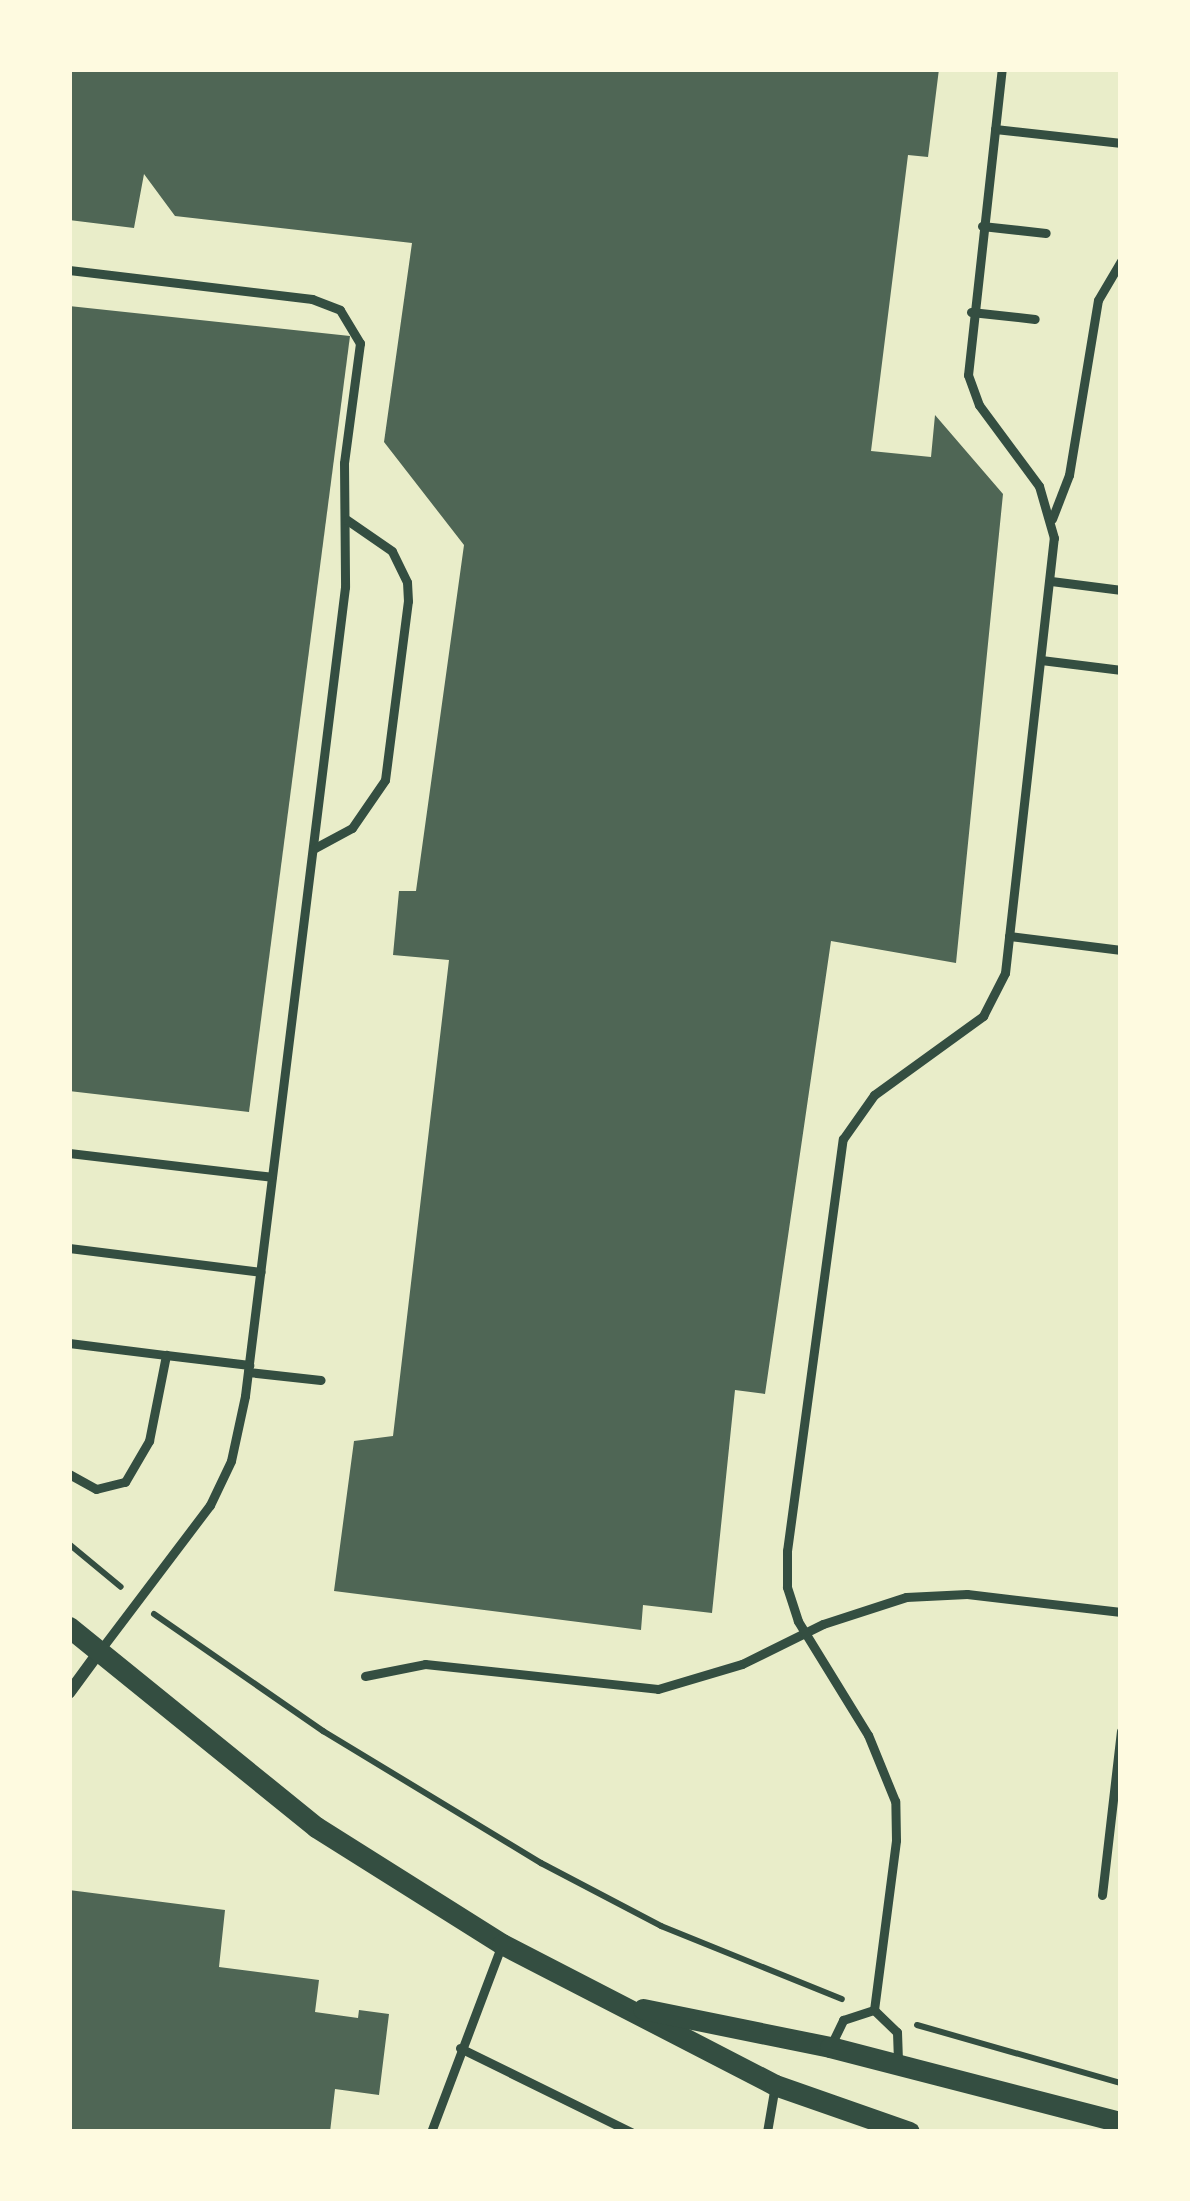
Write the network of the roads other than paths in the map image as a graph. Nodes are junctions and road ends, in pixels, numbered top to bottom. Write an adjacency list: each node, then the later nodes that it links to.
1 (1002, 69): 2 (lane)
2 (995, 129): 3 (lane); 4 (lane)
3 (1121, 143)
4 (982, 226): 5 (lane); 8 (lane)
5 (1046, 233)
6 (1121, 262): 11 (lane)
7 (69, 270): 10 (lane)
8 (971, 312): 9 (lane); 11 (lane)
9 (1035, 319)
10 (346, 520): 16 (lane); 16 (lane)
11 (1052, 520): 12 (lane)
12 (1051, 581): 13 (lane); 14 (lane)
13 (1121, 590)
14 (1041, 660): 15 (lane); 17 (lane)
15 (1121, 670)
16 (313, 849): 20 (lane)
17 (1009, 936): 18 (lane); 30 (lane)
18 (1121, 950)
19 (69, 1153): 20 (lane)
20 (272, 1177): 22 (lane)
21 (69, 1248): 22 (lane)
22 (261, 1272): 25 (lane)
23 (69, 1343): 24 (lane)
24 (166, 1355): 25 (lane); 27 (lane)
25 (249, 1369): 26 (lane); 31 (lane)
26 (321, 1380)
27 (69, 1474)
28 (1121, 1612): 30 (lane)
29 (69, 1627): 31 (street)
30 (804, 1634): 32 (lane); 38 (lane)
31 (99, 1652): 33 (street); 36 (street)
32 (365, 1676)
33 (69, 1693)
34 (1121, 1731): 35 (lane)
35 (1102, 1895)
36 (502, 1944): 37 (street); 40 (lane)
37 (619, 2004): 39 (street); 42 (street)
38 (874, 2010): 39 (lane); 41 (lane)
39 (830, 2047): 41 (street)
40 (460, 2048): 44 (lane); 45 (lane)
41 (898, 2065): 43 (street)
42 (775, 2084): 46 (lane); 47 (street)
43 (1121, 2122)
44 (431, 2132)
45 (631, 2132)
46 (767, 2132)
47 (909, 2132)

